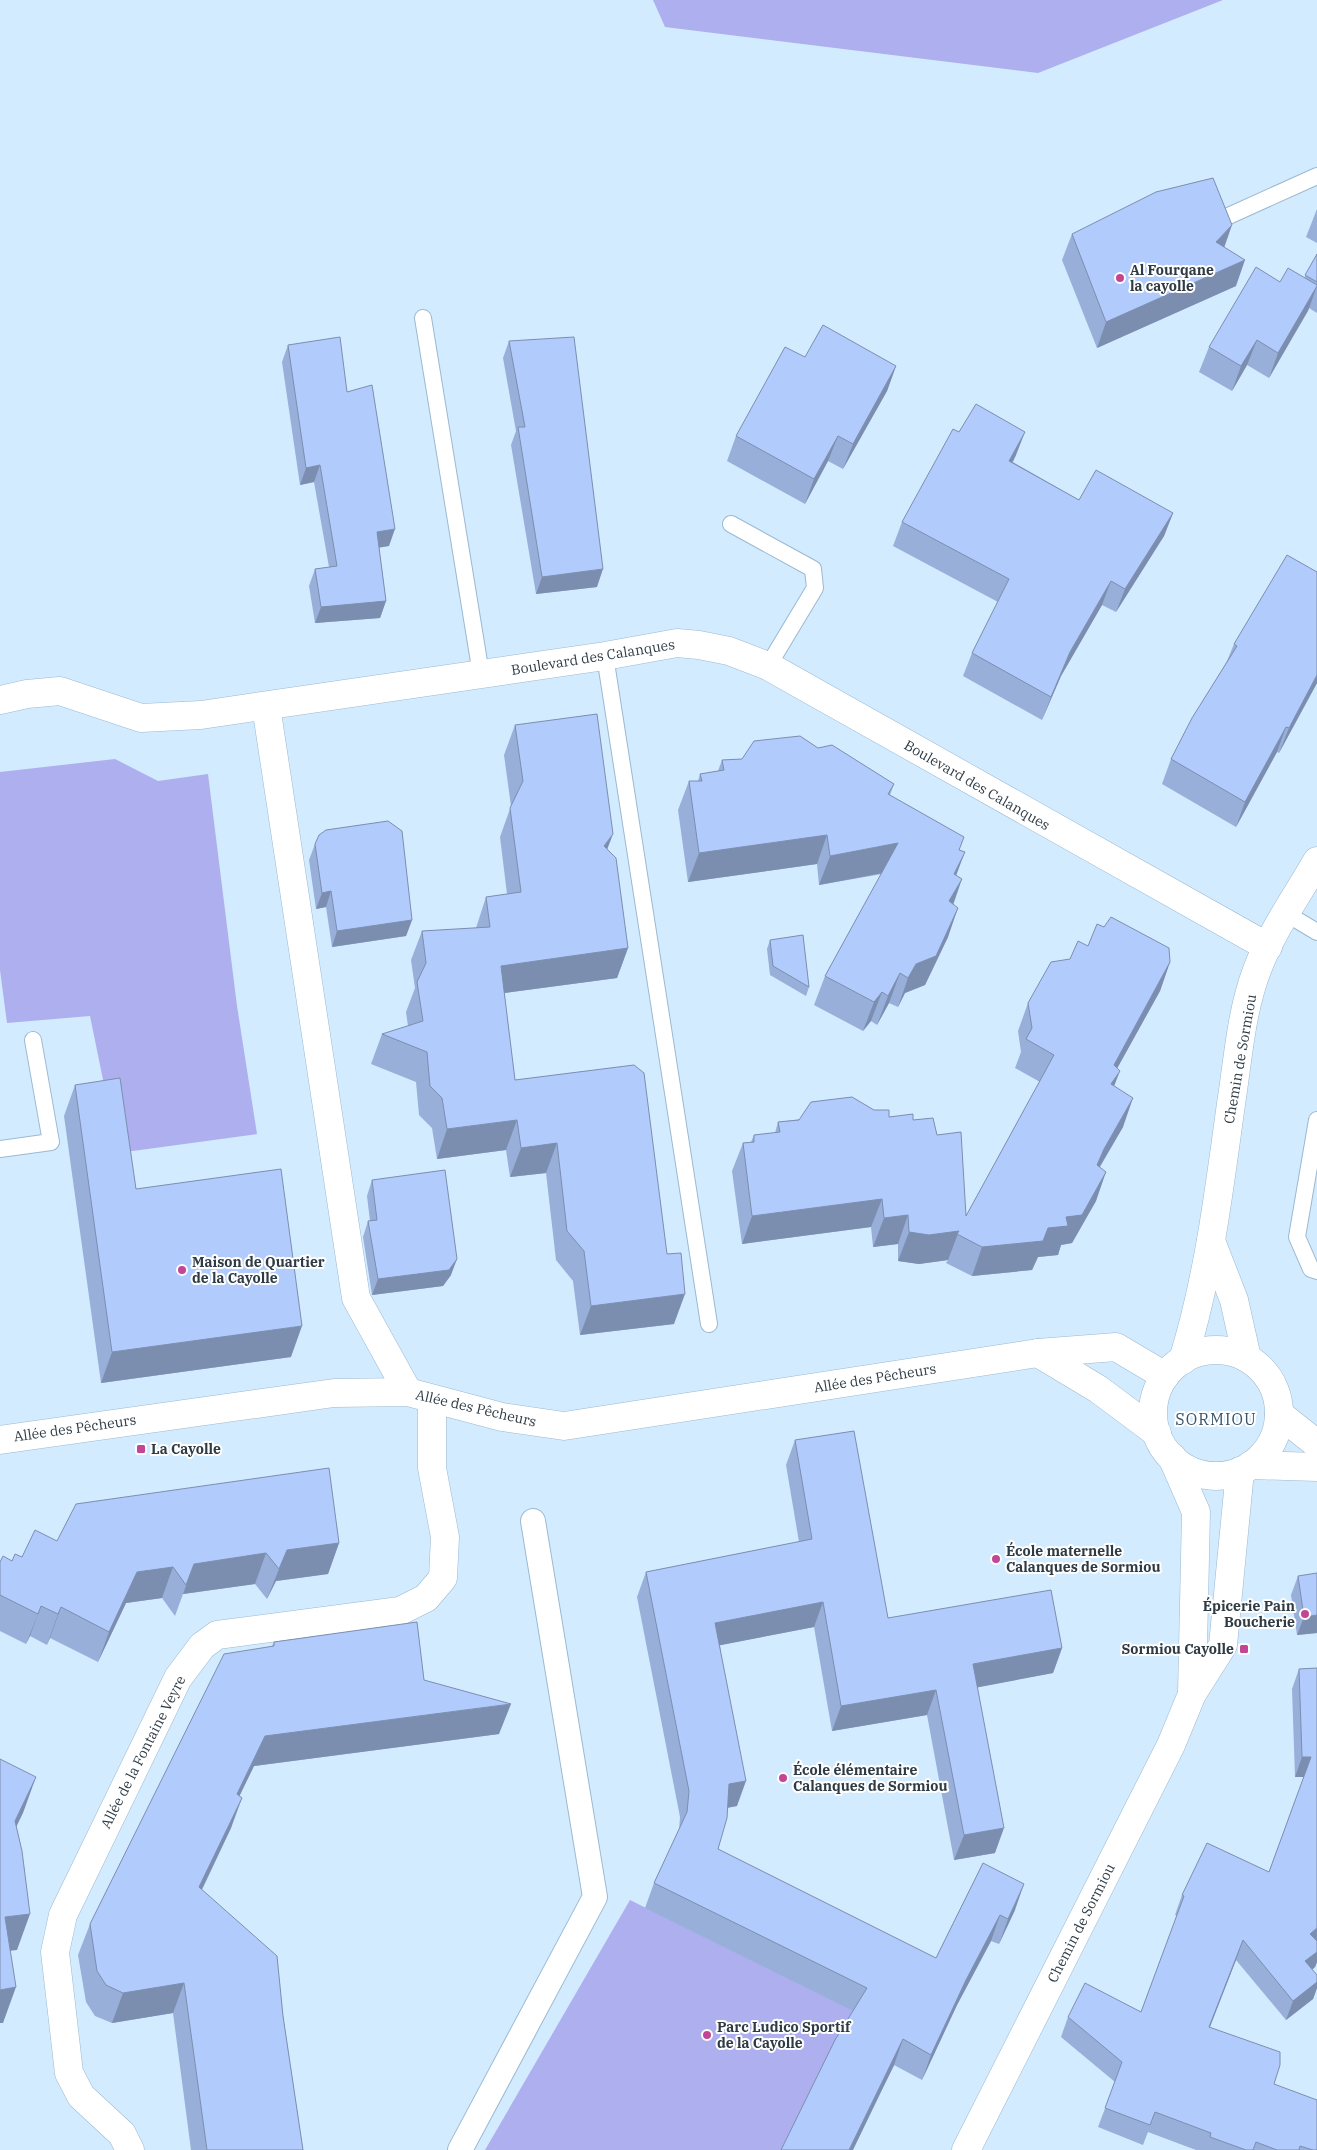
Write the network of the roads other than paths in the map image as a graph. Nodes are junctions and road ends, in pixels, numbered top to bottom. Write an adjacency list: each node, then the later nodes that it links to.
1 (1317, 176): 2 (lane)
2 (1224, 218)
3 (423, 318): 7 (lane)
4 (732, 524): 6 (lane)
5 (605, 656): 6 (street, Boulevard des Calanques); 7 (street, Boulevard des Calanques); 19 (lane)
6 (768, 666): 13 (street, Boulevard des Calanques)
7 (481, 674): 9 (street, Boulevard des Calanques)
8 (0, 700): 9 (street, Boulevard des Calanques)
9 (266, 706): 23 (street)
10 (1317, 860): 11 (street, Chemin de Sormiou)
11 (1287, 914): 12 (lane); 13 (street, Chemin de Sormiou)
12 (1317, 932)
13 (1268, 947): 17 (street, Chemin de Sormiou)
14 (34, 1040): 16 (lane)
15 (1317, 1120): 18 (lane)
16 (0, 1149)
17 (1211, 1241): 21 (street, Chemin de Sormiou); 22 (street, Chemin de Sormiou)
18 (1317, 1271)
19 (709, 1324)
20 (1038, 1353): 22 (street, Allée des Pêcheurs); 23 (street, Allée des Pêcheurs); 25 (street)
21 (1247, 1358): 22 (street); 24 (street)
22 (1174, 1368): 25 (street)
23 (420, 1396): 26 (street, Allée des Pêcheurs); 33 (street, Allée de la Fontaine Veyre)
24 (1280, 1414): 27 (street); 30 (street)
25 (1157, 1433): 28 (street)
26 (0, 1437)
27 (1317, 1444)
28 (1172, 1457): 30 (street); 32 (street, Chemin de Sormiou)
29 (1317, 1467): 30 (street)
30 (1246, 1468): 32 (street, Chemin de Sormiou)
31 (533, 1521): 34 (street)
32 (1192, 1694): 35 (street, Chemin de Sormiou)
33 (130, 2150)
34 (460, 2150)
35 (966, 2150)

